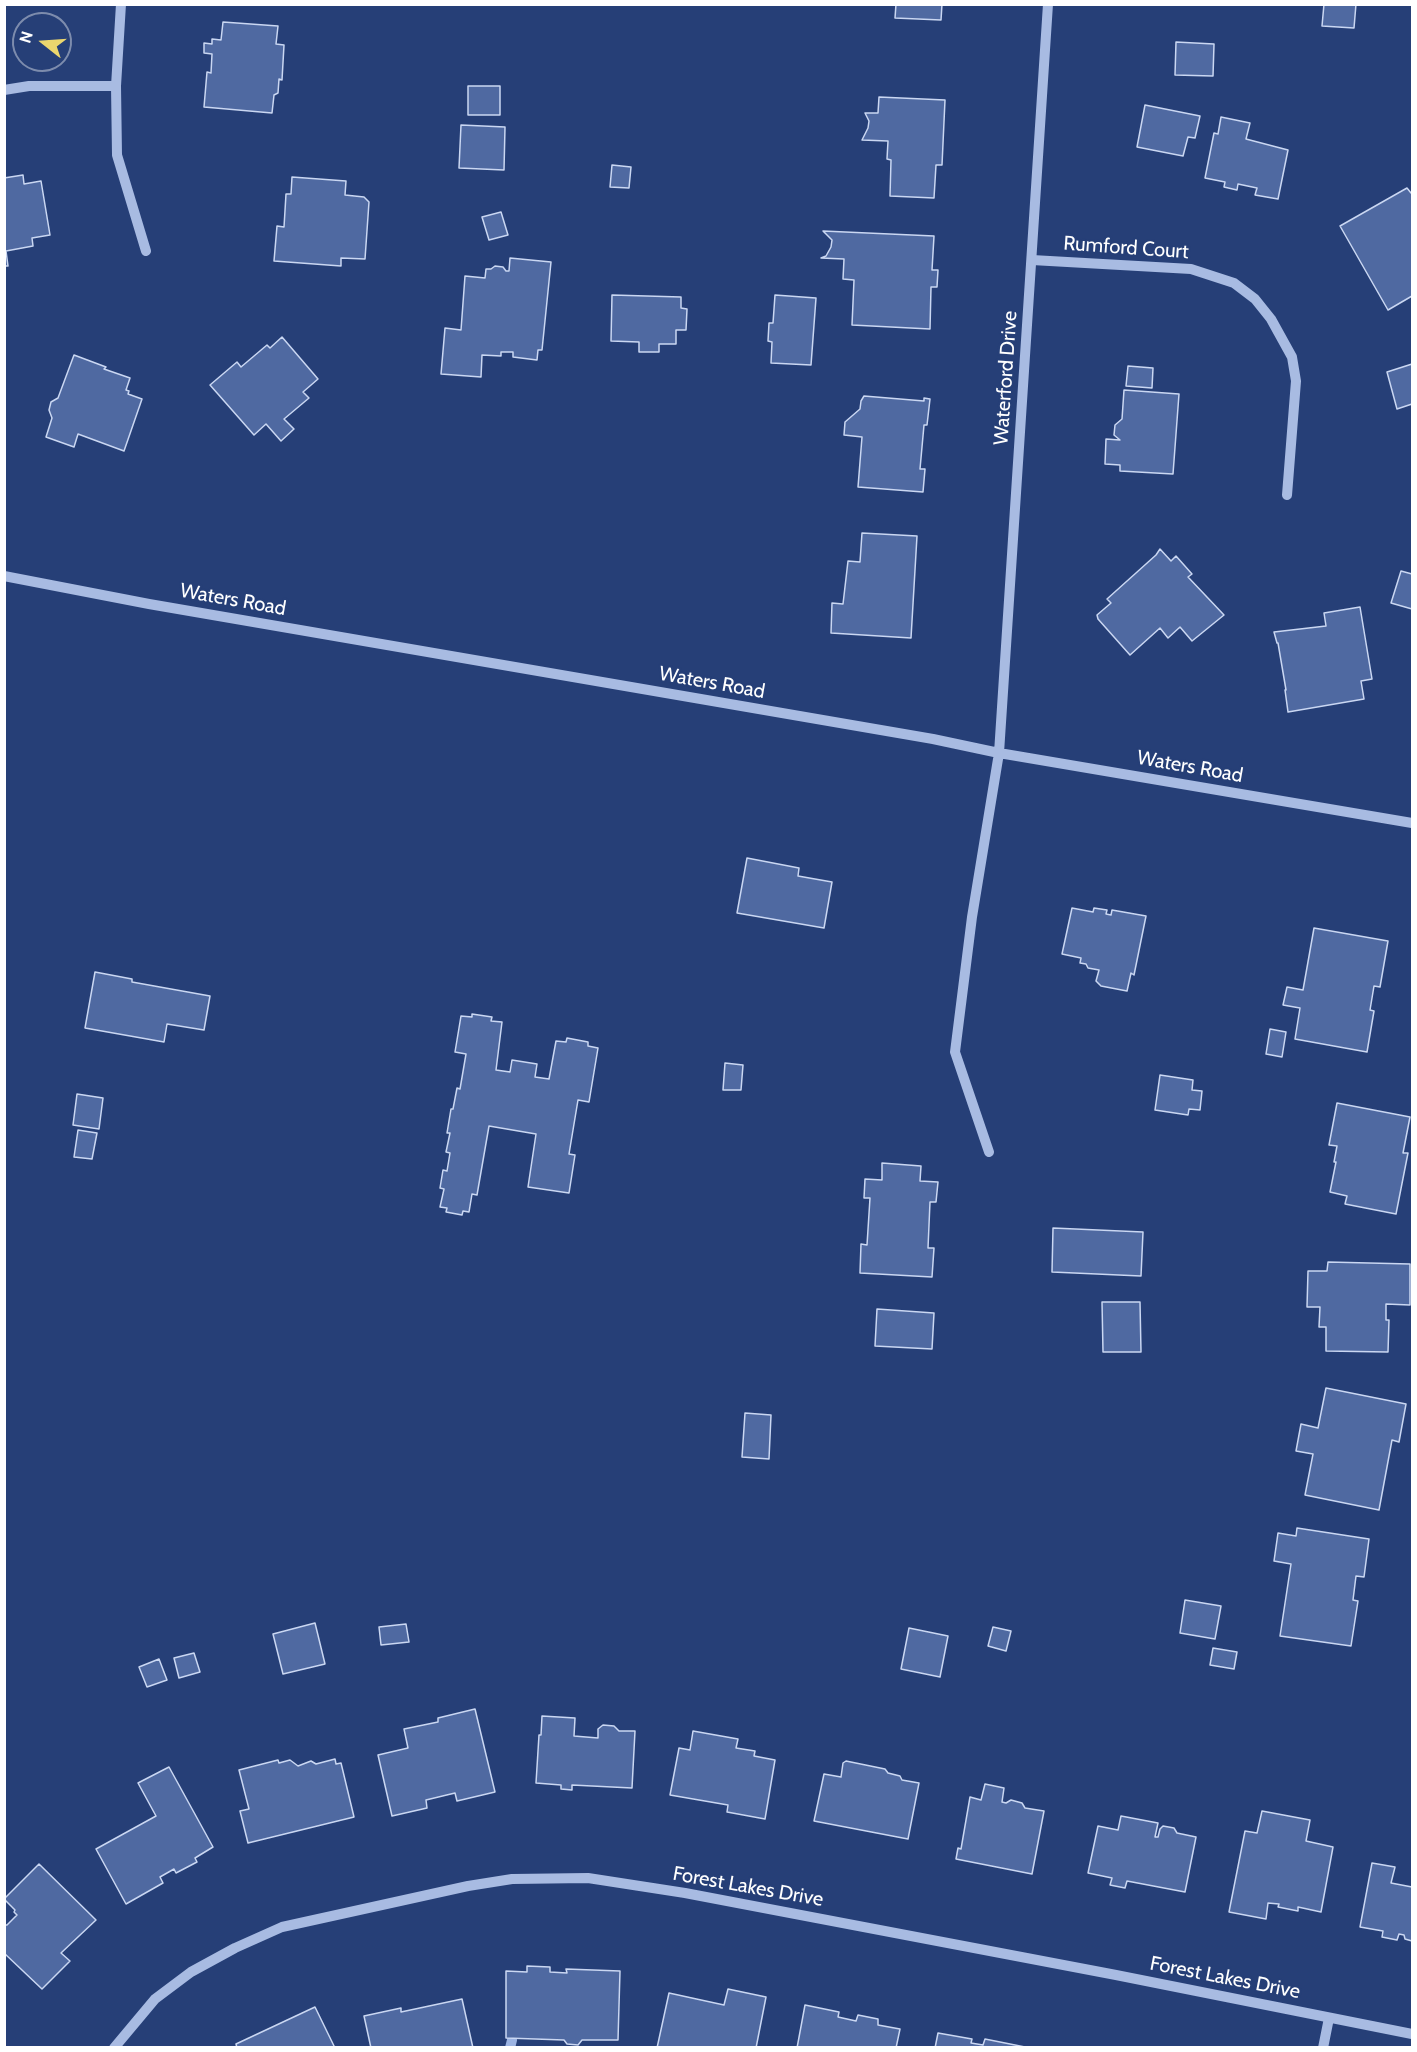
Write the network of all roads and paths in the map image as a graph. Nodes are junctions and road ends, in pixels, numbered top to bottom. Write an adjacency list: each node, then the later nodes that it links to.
1 (122, 4): 3 (street)
2 (1048, 4): 6 (street, Waterford Drive)
3 (116, 86): 4 (street); 5 (street)
4 (4, 90)
5 (146, 251)
6 (1032, 260): 7 (street, Rumford Court); 9 (street, Waterford Drive)
7 (1287, 495)
8 (4, 576): 9 (street, Waters Road)
9 (999, 753): 10 (street, Waters Road); 11 (street, Waterford Drive)
10 (1413, 824)
11 (989, 1152)
12 (1329, 2018): 13 (street, Forest Lakes Drive); 14 (street, Forest Lakes Drive); 15 (street)
13 (1413, 2034)
14 (114, 2048)
15 (1323, 2048)

